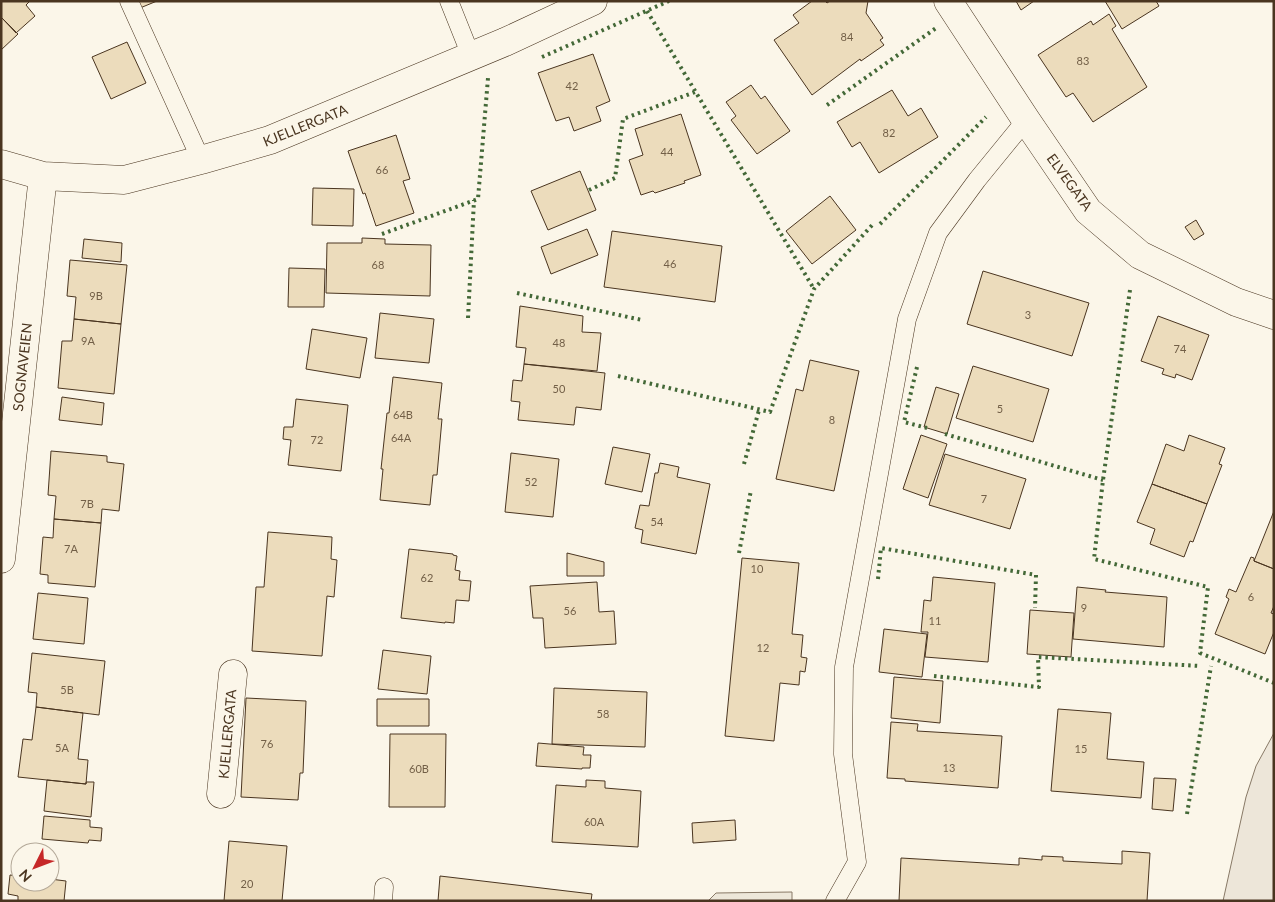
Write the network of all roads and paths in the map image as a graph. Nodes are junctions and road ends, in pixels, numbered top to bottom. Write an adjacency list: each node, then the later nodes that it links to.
1 (129, 1): 7 (lane)
2 (448, 1): 5 (lane)
3 (594, 1): 5 (street, KJELLERGATA)
4 (948, 1): 6 (street, ELVEGATA)
5 (471, 56): 7 (street, KJELLERGATA)
6 (1026, 120): 10 (street, ELVEGATA); 14 (lane)
7 (201, 160): 9 (street, KJELLERGATA)
8 (1, 164): 9 (street, KJELLERGATA)
9 (43, 176): 11 (street, SOGNAVEIEN)
10 (1274, 315)
11 (1, 559)
12 (233, 674): 13 (street, KJELLERGATA)
13 (222, 794)
14 (835, 901)

